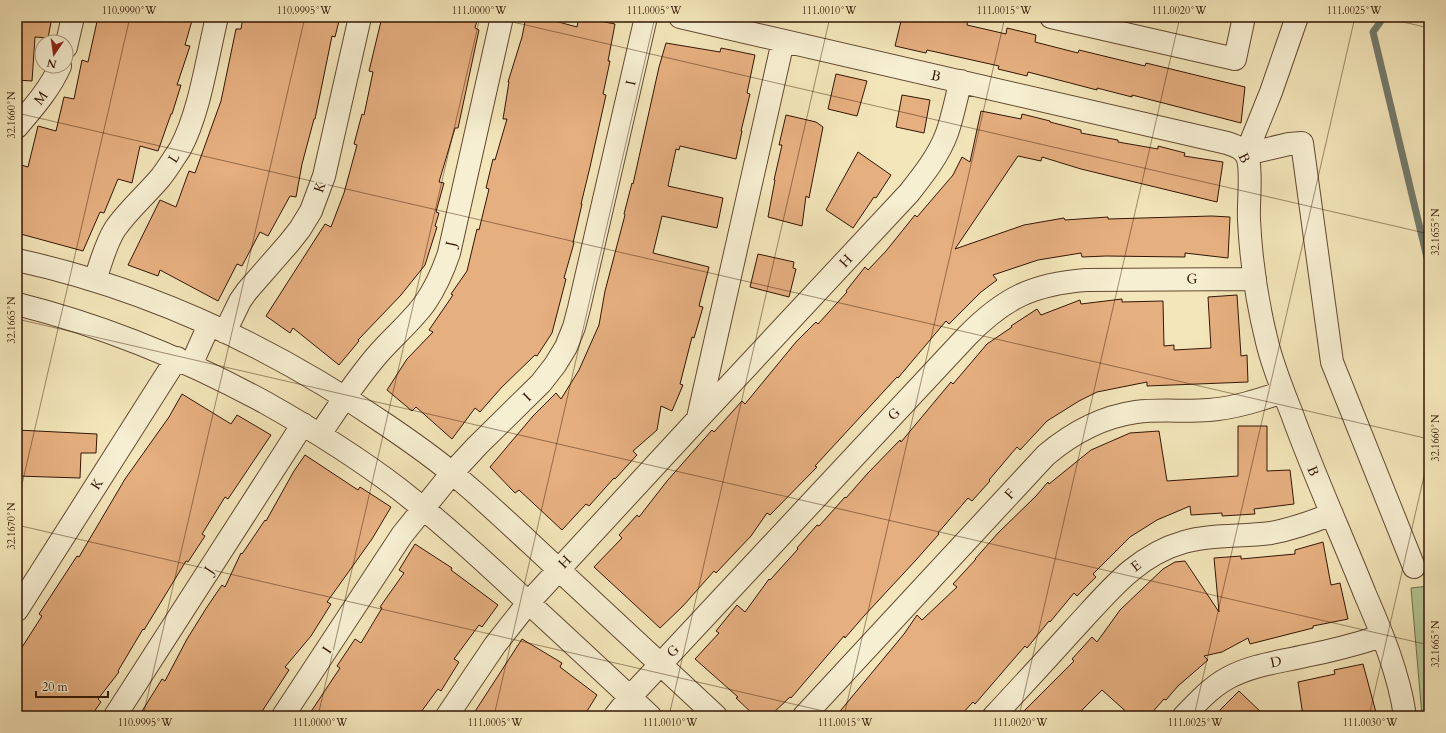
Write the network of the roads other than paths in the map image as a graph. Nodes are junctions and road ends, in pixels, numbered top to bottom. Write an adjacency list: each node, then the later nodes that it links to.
1 (74, 17): 10 (street)
2 (217, 17): 18 (street, L)
3 (360, 17): 20 (street, K)
4 (502, 17): 23 (street, J)
5 (646, 17): 26 (street, I)
6 (680, 17): 11 (street, B)
7 (1051, 17): 8 (street)
8 (1244, 17)
9 (1297, 17): 15 (street)
10 (69, 34)
11 (784, 41): 13 (street, B); 24 (street)
12 (56, 74): 14 (street, M)
13 (961, 82): 15 (street, B); 24 (street, H)
14 (17, 127)
15 (1246, 154): 17 (street, B); 29 (street)
16 (17, 260): 18 (street)
17 (1255, 279): 22 (street, B); 34 (street, G)
18 (95, 280): 20 (street)
19 (17, 304): 21 (street)
20 (217, 328): 21 (street, K); 23 (street)
21 (184, 361): 25 (street); 32 (street, K)
22 (1283, 392): 28 (street, B); 42 (street, F)
23 (344, 398): 25 (street, J); 26 (street)
24 (698, 419): 30 (street, H)
25 (312, 429): 27 (street); 36 (street, J)
26 (452, 473): 27 (street, I); 30 (street)
27 (424, 509): 31 (street); 37 (street, I)
28 (1332, 514): 33 (street, B); 43 (street, E)
29 (1414, 567)
30 (558, 569): 31 (street, H); 34 (street)
31 (528, 603): 35 (street); 38 (street, H)
32 (17, 610)
33 (1382, 636): 44 (street, D); 45 (street, B)
34 (660, 665): 35 (street, G); 41 (street)
35 (630, 697): 39 (street, G); 40 (street)
36 (115, 716)
37 (283, 716)
38 (447, 716)
39 (615, 716)
40 (650, 716)
41 (716, 716)
42 (804, 716)
43 (994, 716)
44 (1184, 716)
45 (1405, 716)

